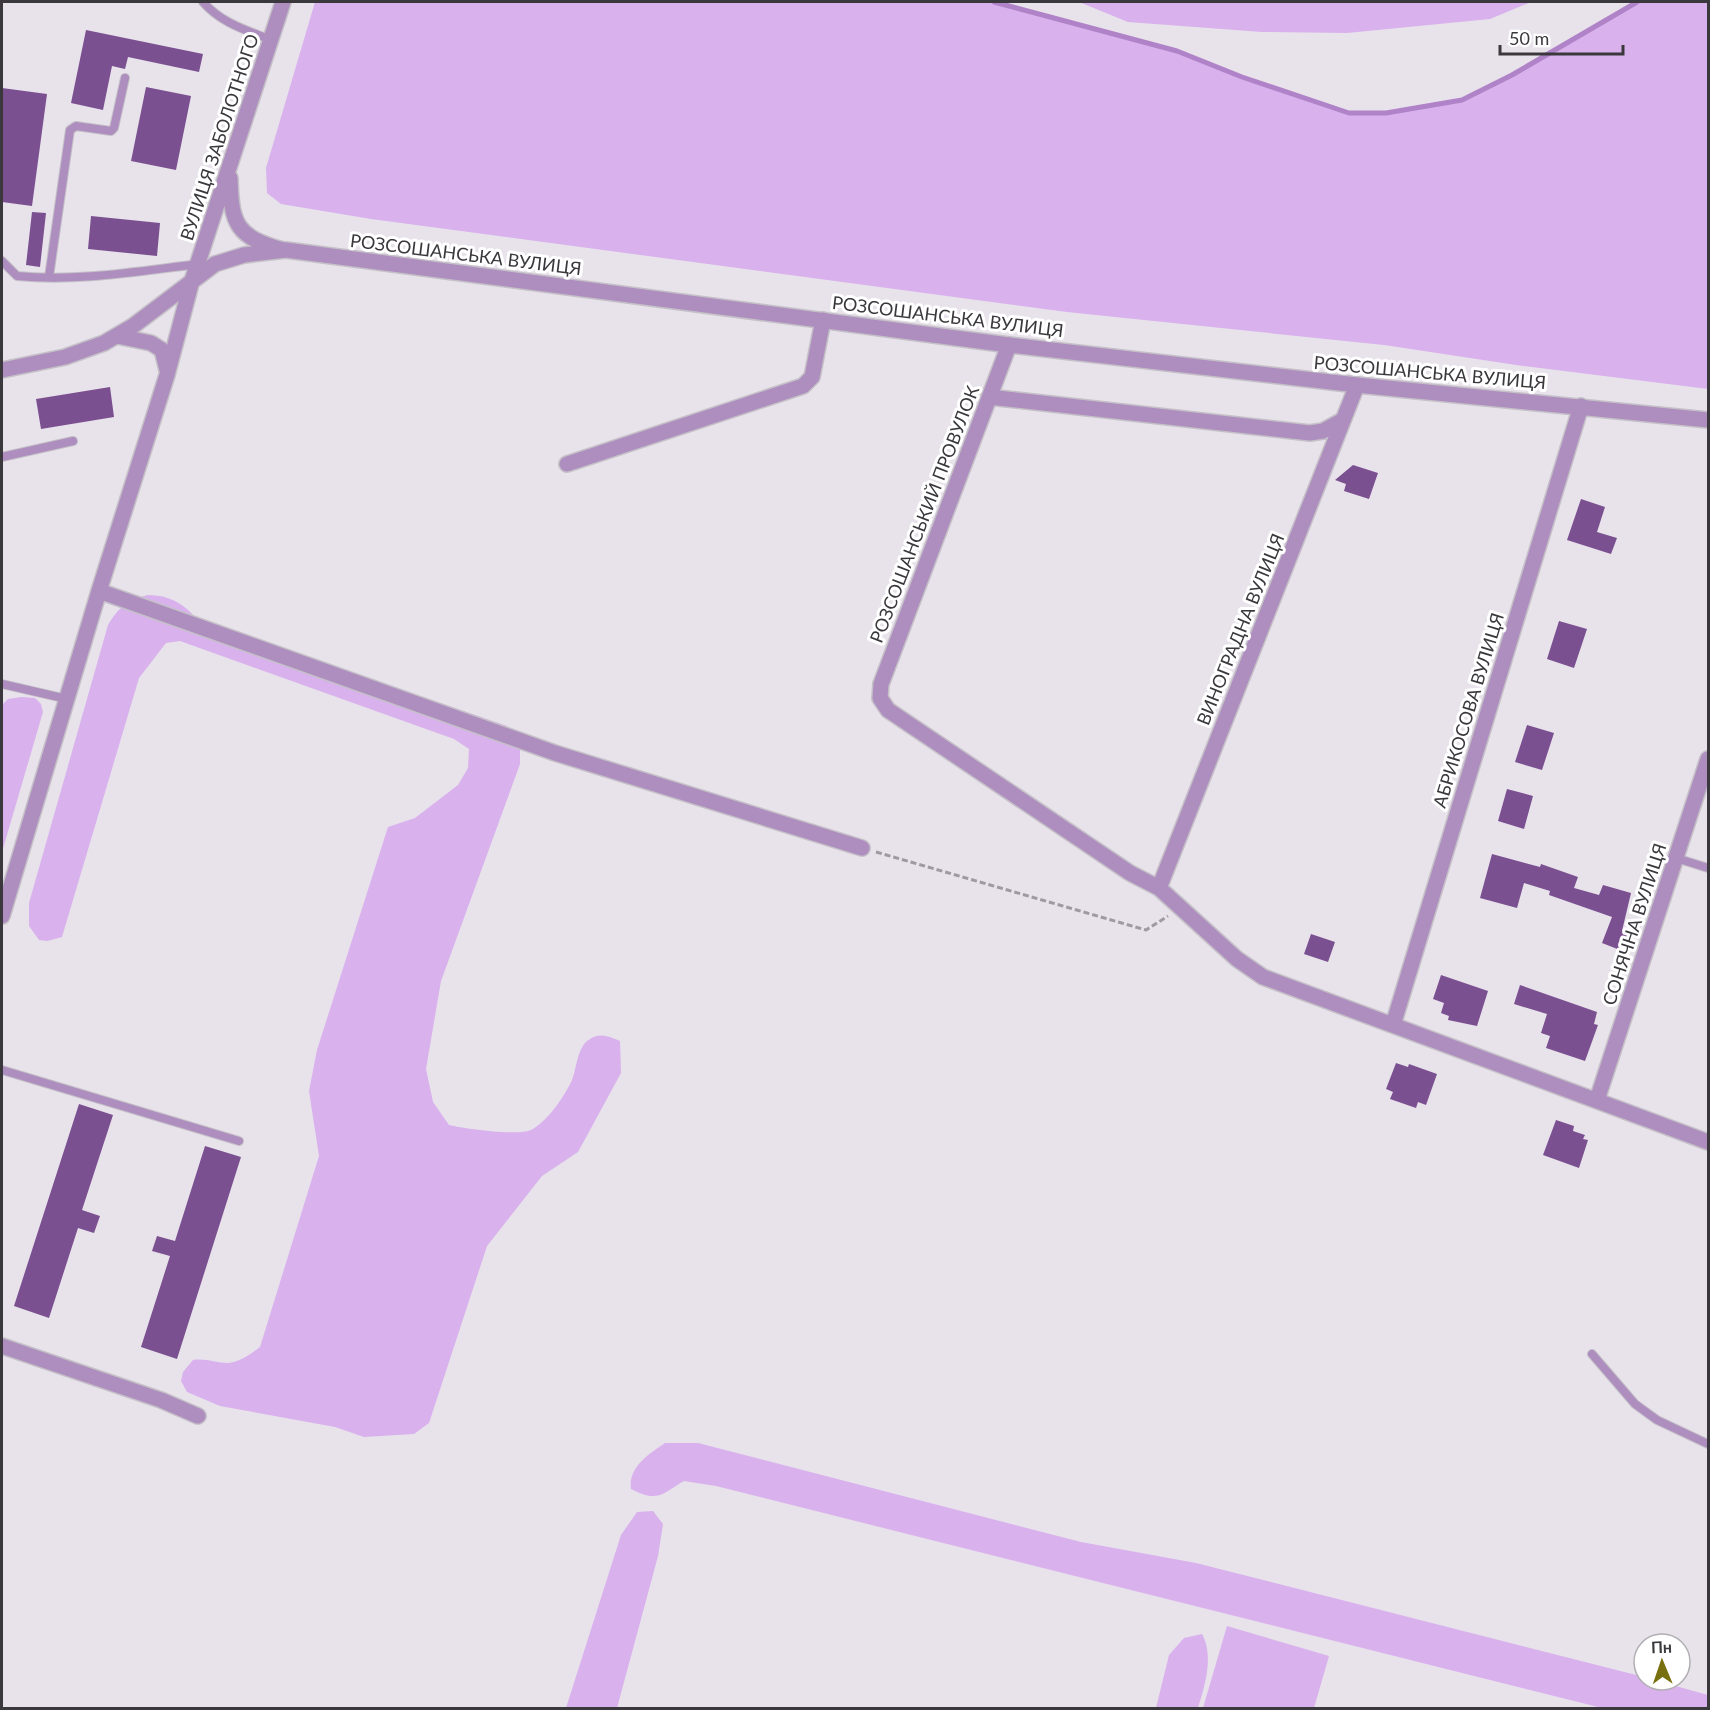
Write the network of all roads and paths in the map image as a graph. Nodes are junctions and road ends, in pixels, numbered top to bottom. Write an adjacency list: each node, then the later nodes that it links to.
1 (203, 2): 3 (lane)
2 (283, 2): 3 (street, ВУЛИЦЯ ЗАБОЛОТНОГО)
3 (270, 40): 5 (street, ВУЛИЦЯ ЗАБОЛОТНОГО)
4 (125, 78): 10 (lane)
5 (230, 165): 6 (street); 8 (street, ВУЛИЦЯ ЗАБОЛОТНОГО)
6 (286, 250): 9 (street, РОЗСОШАНСЬКА ВУЛИЦЯ); 12 (street, РОЗСОШАНСЬКА ВУЛИЦЯ)
7 (2, 261): 10 (lane)
8 (199, 264): 9 (lane); 10 (lane); 11 (street, ВУЛИЦЯ ЗАБОЛОТНОГО)
9 (215, 264): 11 (street, РОЗСОШАНСЬКА ВУЛИЦЯ)
10 (49, 277)
11 (191, 284): 13 (street, РОЗСОШАНСЬКА ВУЛИЦЯ); 16 (street, ВУЛИЦЯ ЗАБОЛОТНОГО)
12 (823, 320): 14 (street, РОЗСОШАНСЬКА ВУЛИЦЯ); 24 (street)
13 (117, 336): 15 (street, РОЗСОШАНСЬКА ВУЛИЦЯ); 16 (street)
14 (1009, 345): 17 (street, РОЗСОШАНСЬКА ВУЛИЦЯ); 18 (street, РОЗСОШАНСЬКИЙ ПРОВУЛОК)
15 (2, 370)
16 (167, 375): 25 (street, ВУЛИЦЯ ЗАБОЛОТНОГО)
17 (1357, 385): 19 (street, РОЗСОШАНСЬКА ВУЛИЦЯ); 20 (street, ВИНОГРАДНА ВУЛИЦЯ)
18 (989, 397): 20 (street); 32 (street, РОЗСОШАНСЬКИЙ ПРОВУЛОК)
19 (1581, 406): 21 (street, РОЗСОШАНСЬКА ВУЛИЦЯ); 34 (street, АБРИКОСОВА ВУЛИЦЯ)
20 (1343, 420): 32 (street, ВИНОГРАДНА ВУЛИЦЯ)
21 (1708, 420)
22 (73, 441): 23 (lane)
23 (2, 457)
24 (567, 464)
25 (99, 591): 27 (street, ВУЛИЦЯ ЗАБОЛОТНОГО); 29 (street)
26 (2, 684): 27 (lane)
27 (67, 699): 33 (street, ВУЛИЦЯ ЗАБОЛОТНОГО)
28 (1708, 759): 30 (street, СОНЯЧНА ВУЛИЦЯ)
29 (862, 848): 32 (path)
30 (1676, 858): 31 (lane); 36 (street, СОНЯЧНА ВУЛИЦЯ)
31 (1708, 868)
32 (1159, 888): 34 (street)
33 (2, 916)
34 (1393, 1025): 36 (street)
35 (2, 1070): 37 (lane)
36 (1597, 1100): 38 (street)
37 (239, 1141)
38 (1708, 1142)
39 (2, 1346): 41 (street)
40 (1592, 1354): 42 (lane)
41 (198, 1416)
42 (1708, 1444)

